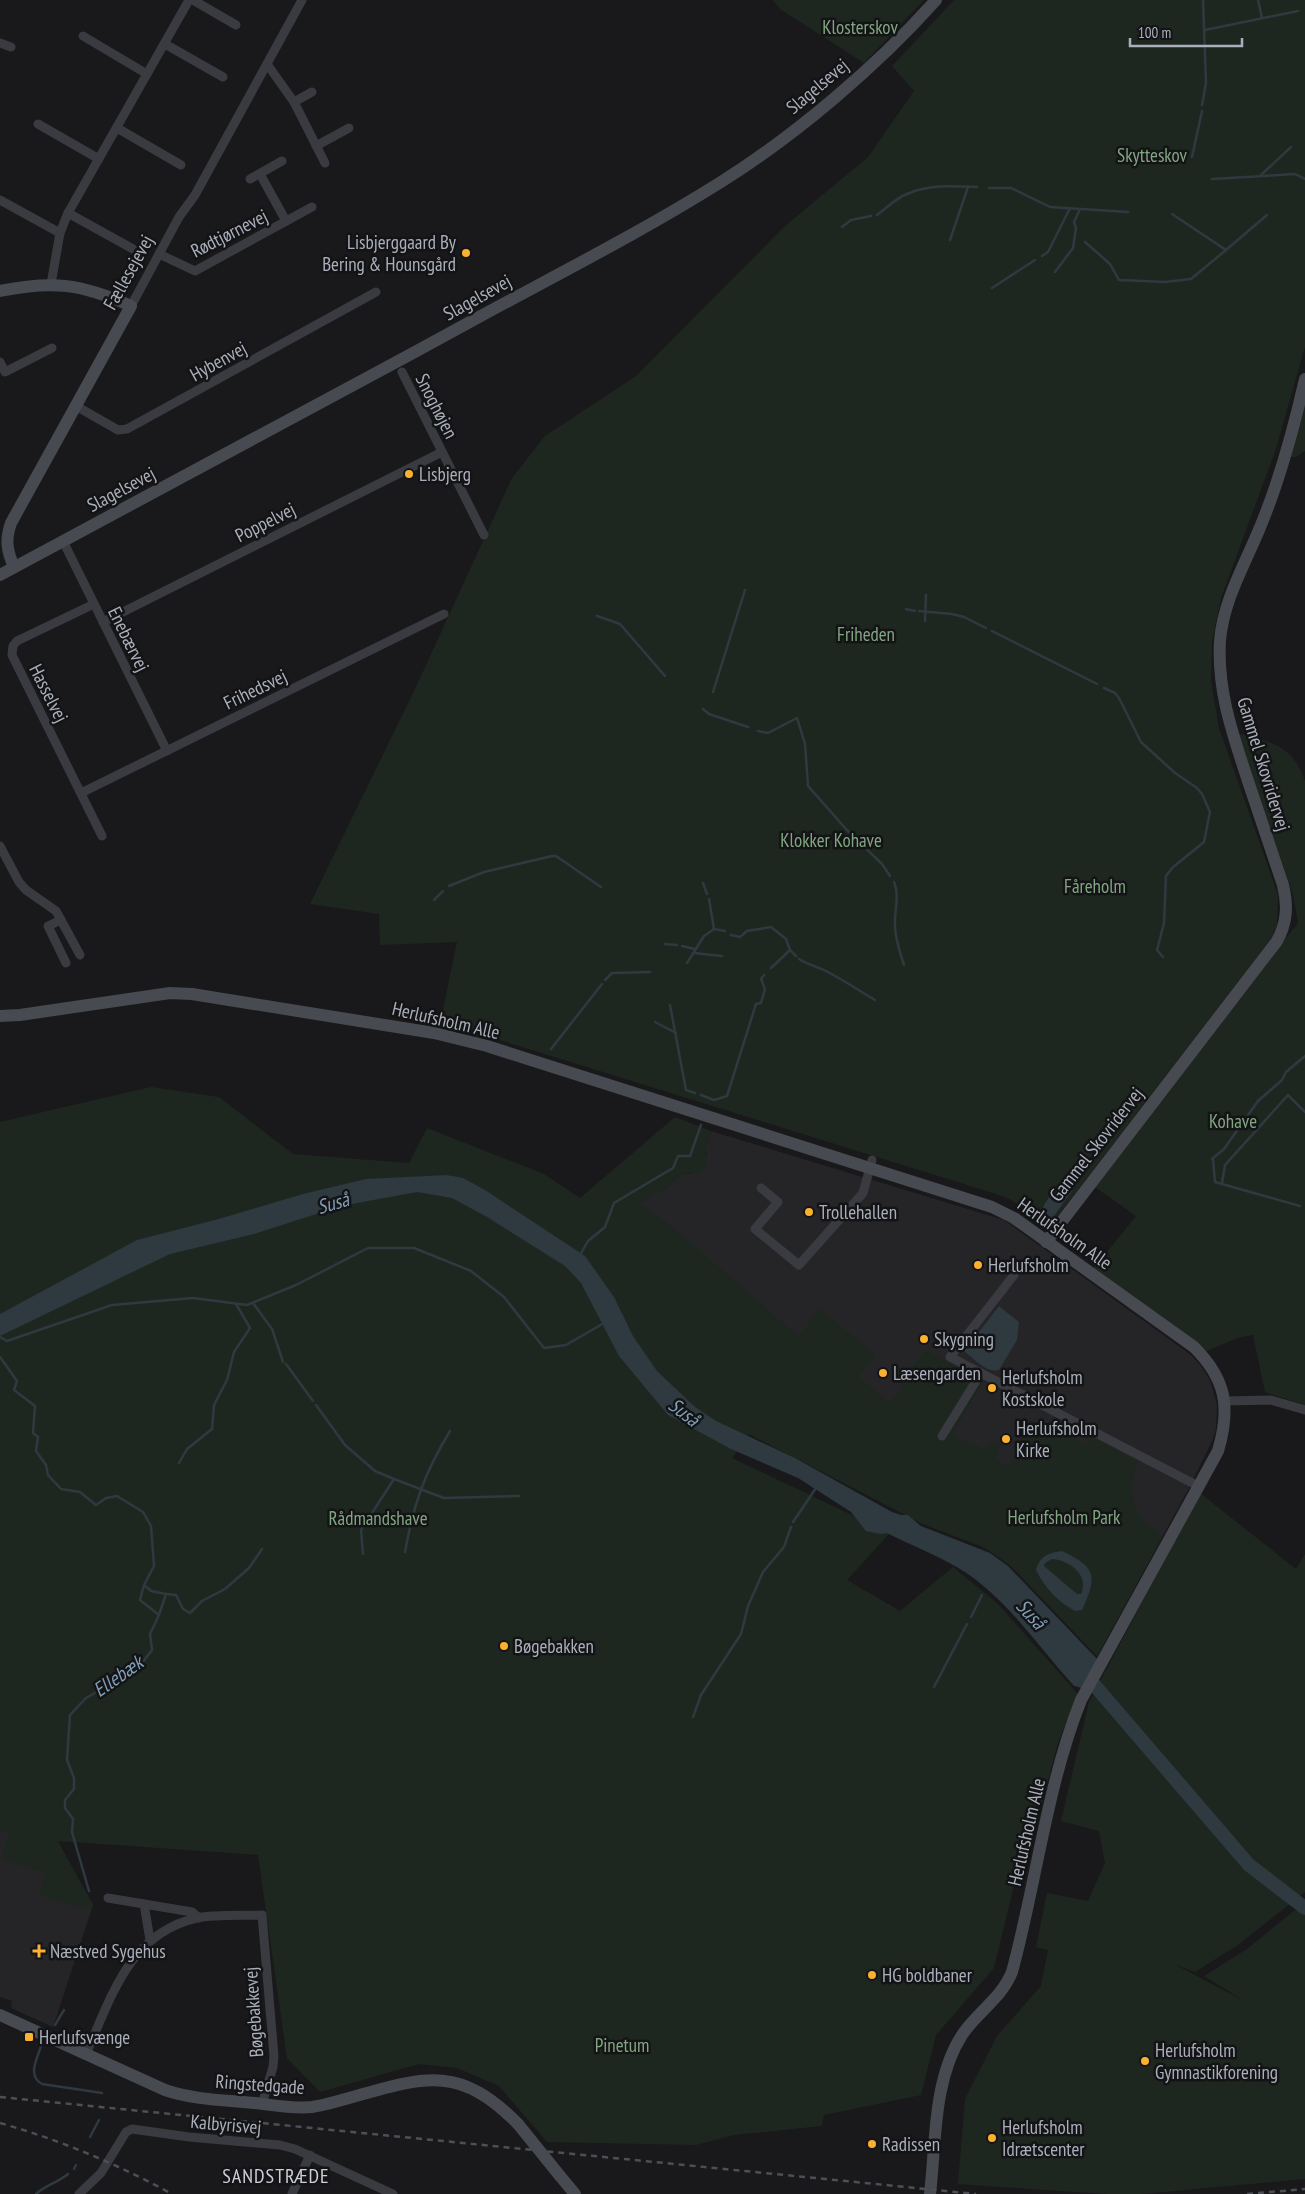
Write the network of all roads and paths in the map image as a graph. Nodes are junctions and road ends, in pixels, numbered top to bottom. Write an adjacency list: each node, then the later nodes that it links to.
1 (189, 0): 8 (street)
2 (193, 0): 5 (street)
3 (302, 0): 10 (street, Fællesejevej)
4 (936, 0): 43 (street, Slagelsevej)
5 (236, 25)
6 (83, 36): 11 (street)
7 (0, 43): 9 (street)
8 (165, 44): 11 (street); 12 (street)
9 (12, 47)
10 (267, 64): 14 (street); 31 (street, Fællesejevej)
11 (147, 74): 16 (street)
12 (223, 77)
13 (312, 92): 14 (street)
14 (294, 102): 18 (street)
15 (38, 124): 19 (street)
16 (117, 128): 19 (street); 22 (street)
17 (349, 128): 18 (street)
18 (316, 146): 21 (street)
19 (99, 159): 27 (street)
20 (282, 161): 23 (street, Rødtjørnevej)
21 (325, 163)
22 (181, 165)
23 (260, 174): 24 (street, Rødtjørnevej); 28 (street, Rødtjørnevej)
24 (250, 179)
25 (0, 200): 29 (street)
26 (312, 207): 28 (street, Rødtjørnevej)
27 (68, 214): 29 (street); 30 (street)
28 (286, 221): 31 (street, Rødtjørnevej)
29 (60, 233): 32 (street)
30 (133, 249)
31 (159, 254): 35 (street, Fællesejevej)
32 (51, 284): 33 (street); 35 (street)
33 (0, 291)
34 (376, 292): 40 (street, Hybenvej)
35 (131, 306): 40 (street, Fællesejevej)
36 (52, 348): 37 (street)
37 (0, 362)
38 (402, 372): 41 (street, Snoghøjen)
39 (1305, 379): 59 (street, Gammel Skovridervej)
40 (76, 406): 44 (street, Fællesejevej)
41 (442, 452): 42 (street, Snoghøjen); 48 (street, Poppelvej)
42 (484, 535)
43 (63, 542): 44 (street, Slagelsevej); 46 (street, Enebærvej)
44 (14, 567): 45 (street, Slagelsevej)
45 (0, 574)
46 (94, 604): 48 (street, Enebærvej); 50 (street, Hasselvej)
47 (444, 614): 49 (street, Frihedsvej)
48 (103, 622): 49 (street, Enebærvej)
49 (167, 751): 50 (street, Frihedsvej)
50 (81, 793): 51 (street, Hasselvej)
51 (102, 836)
52 (0, 846): 53 (street)
53 (61, 920): 54 (street); 55 (street)
54 (80, 956)
55 (66, 963)
56 (0, 1016): 57 (street, Herlufsholm Alle)
57 (871, 1164): 58 (street); 59 (street, Herlufsholm Alle)
58 (761, 1188)
59 (1046, 1242): 62 (street, Herlufsholm Alle)
60 (1014, 1275): 61 (street)
61 (981, 1373): 64 (street); 65 (street)
62 (1225, 1401): 63 (street); 65 (street, Herlufsholm Alle)
63 (1305, 1410)
64 (942, 1436)
65 (1200, 1487): 79 (street, Herlufsholm Alle)
66 (108, 1898): 67 (street)
67 (144, 1904): 68 (street); 69 (street)
68 (199, 1918): 69 (street); 72 (street, Bøgebakkevej)
69 (150, 1940): 71 (street)
70 (0, 2015): 71 (street, Ringstedgade)
71 (86, 2054): 72 (street, Ringstedgade)
72 (262, 2104): 78 (street, Ringstedgade, bridge)
73 (310, 2155): 74 (street, Kalbyrisvej); 75 (street, Kalbyrisvej); 76 (street)
74 (381, 2191): 77 (street, Kalbyrisvej)
75 (79, 2194)
76 (292, 2194)
77 (393, 2194)
78 (575, 2194)
79 (930, 2194)

